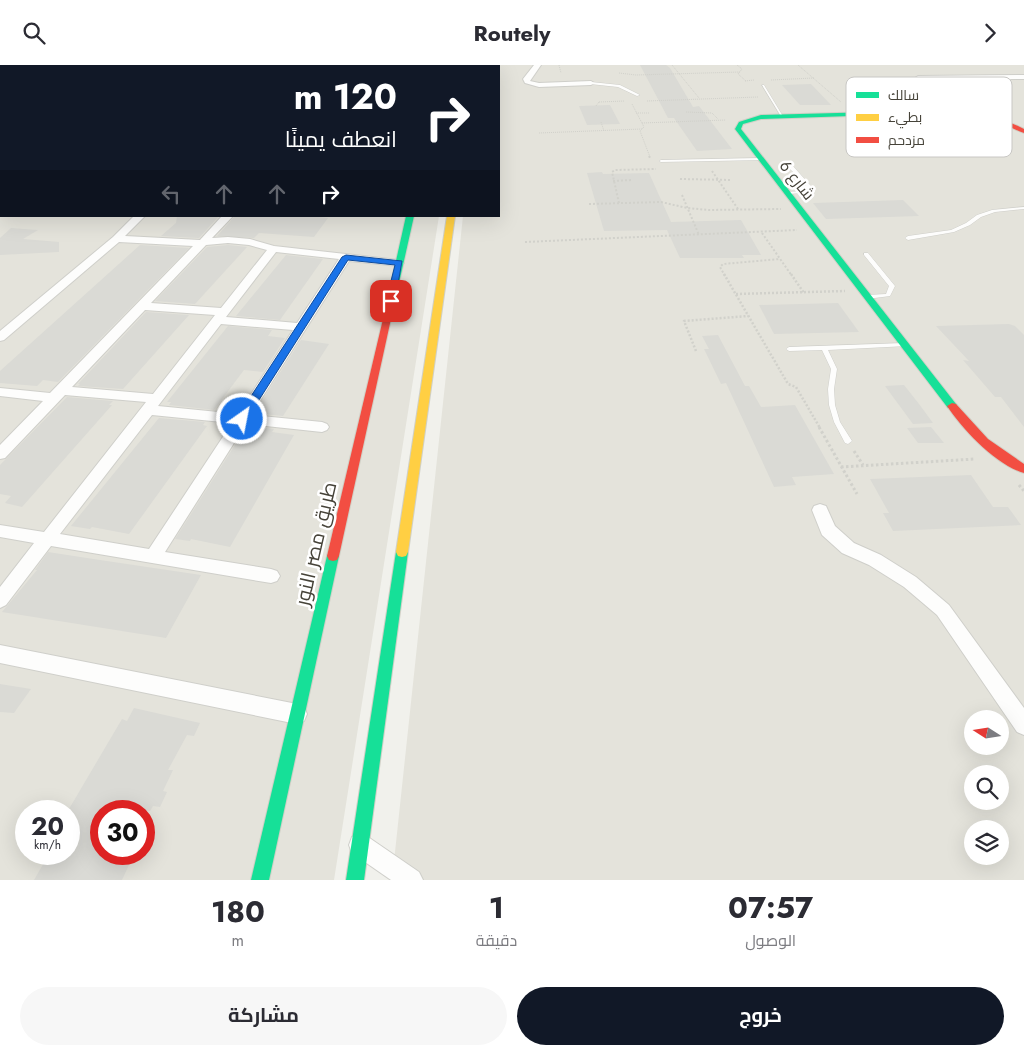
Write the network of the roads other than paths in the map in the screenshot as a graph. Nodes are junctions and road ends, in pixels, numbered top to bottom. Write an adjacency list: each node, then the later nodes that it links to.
1 (538, 65): 2 (street)
2 (590, 83): 4 (lane)
3 (763, 86): 6 (lane)
4 (638, 95)
5 (846, 114): 6 (street)
6 (782, 117): 9 (street, شارع 6)
7 (1012, 123): 8 (street)
8 (1024, 131)
9 (760, 159): 10 (lane); 12 (street, شارع 6)
10 (661, 161)
11 (790, 166): 12 (lane)
12 (787, 193): 25 (street, شارع 6)
13 (1024, 208): 18 (lane)
14 (139, 217): 19 (street)
15 (227, 217): 20 (street)
16 (410, 217): 24 (street, طريق مصر النور)
17 (451, 217): 50 (street)
18 (908, 238)
19 (117, 239): 20 (street); 29 (street)
20 (203, 242): 21 (street); 26 (street)
21 (273, 249): 23 (street); 27 (street)
22 (866, 254): 25 (lane)
23 (346, 257): 24 (street); 28 (street)
24 (399, 263): 48 (street, طريق مصر النور)
25 (865, 294): 30 (street, شارع 6)
26 (143, 305): 27 (street); 34 (street)
27 (221, 316): 28 (street); 35 (street)
28 (300, 327): 36 (street)
29 (0, 337)
30 (905, 345): 31 (lane); 40 (street, شارع 6)
31 (824, 348): 32 (lane); 38 (lane)
32 (789, 349)
33 (0, 392): 34 (street)
34 (58, 394): 35 (street); 39 (street)
35 (152, 404): 36 (street); 43 (street)
36 (242, 419): 37 (street); 44 (street)
37 (322, 427)
38 (848, 441)
39 (0, 454)
40 (1024, 469)
41 (820, 509): 49 (street)
42 (0, 531): 43 (street)
43 (47, 539): 44 (street); 46 (street)
44 (153, 557): 45 (street)
45 (271, 577)
46 (0, 600)
47 (0, 654): 48 (street)
48 (297, 714): 51 (street, طريق مصر النور)
49 (1024, 725)
50 (360, 845): 52 (street); 53 (street)
51 (260, 880)
52 (355, 880)
53 (411, 880)

